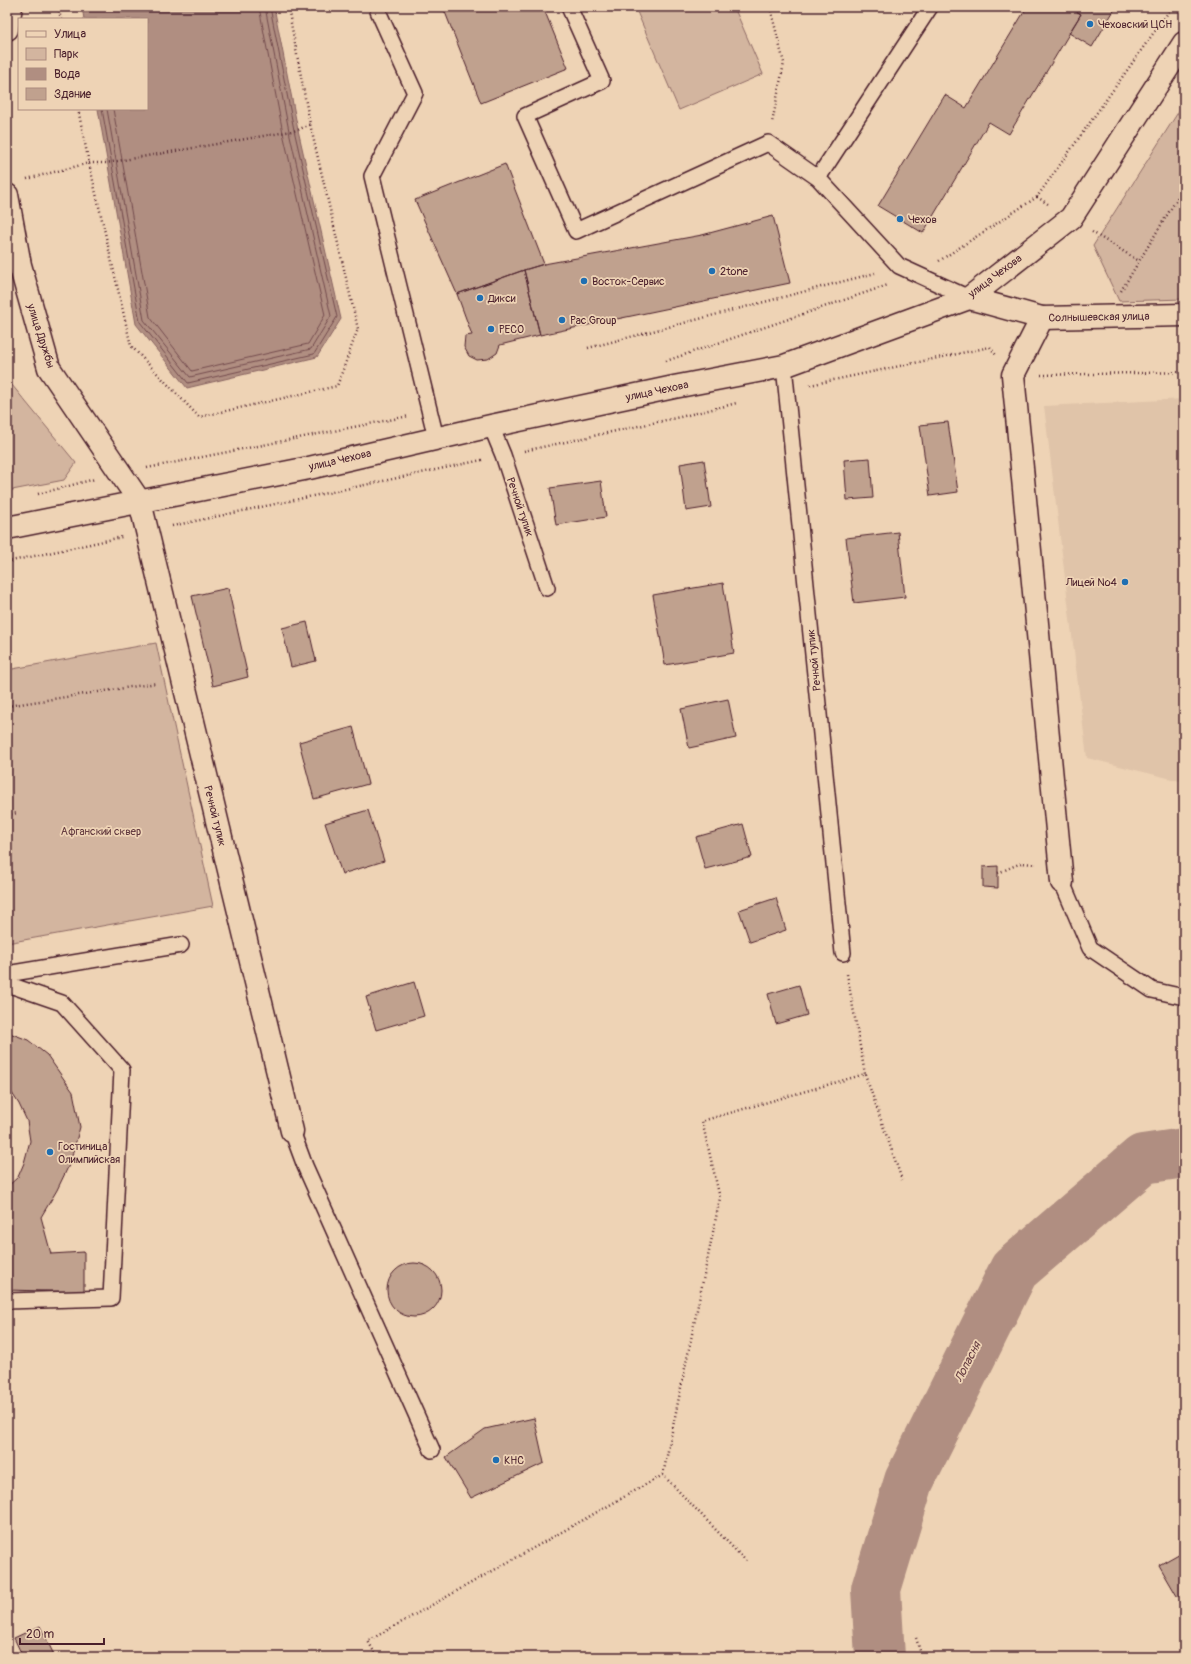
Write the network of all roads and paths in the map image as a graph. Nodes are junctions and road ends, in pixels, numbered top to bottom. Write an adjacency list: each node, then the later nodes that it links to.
1 (11, 7): 10 (street)
2 (58, 7): 9 (path)
3 (288, 7): 13 (path)
4 (379, 7): 33 (lane)
5 (568, 7): 14 (lane)
6 (770, 7): 14 (path)
7 (930, 7): 16 (lane)
8 (1172, 7): 22 (path)
9 (61, 18)
10 (7, 29)
11 (1184, 44): 23 (street, улица Чехова)
12 (78, 110): 15 (path)
13 (310, 124): 15 (path); 15 (path)
14 (768, 143): 16 (lane)
15 (89, 163): 17 (path)
16 (818, 178): 21 (lane)
17 (33, 179)
18 (1184, 187): 25 (path)
19 (7, 195): 20 (street, улица Дружбы)
20 (13, 266): 36 (street, улица Дружбы)
21 (899, 266): 22 (lane); 28 (path)
22 (918, 275): 23 (lane); 29 (path)
23 (968, 298): 26 (street, Солнышевская улица); 30 (street, улица Чехова)
24 (1184, 315): 25 (street, Солнышевская улица)
25 (1106, 316): 26 (street, Солнышевская улица)
26 (1042, 318): 32 (street)
27 (990, 347): 32 (path)
28 (588, 348)
29 (659, 362)
30 (784, 366): 34 (street, улица Чехова); 50 (lane, Речной тупик)
31 (1184, 372): 32 (path)
32 (1013, 375): 48 (street)
33 (430, 412): 35 (lane); 36 (path)
34 (491, 426): 35 (street, улица Чехова); 40 (lane, Речной тупик)
35 (436, 438): 38 (street, улица Чехова)
36 (121, 473): 37 (path); 38 (street, улица Дружбы)
37 (30, 495)
38 (140, 502): 39 (street, улица Чехова); 41 (street, Речной тупик)
39 (7, 528)
40 (548, 588)
41 (182, 679): 42 (path); 55 (street, Речной тупик)
42 (7, 706)
43 (12, 759): 44 (path)
44 (7, 760)
45 (18, 814): 46 (path)
46 (7, 815)
47 (998, 873): 48 (path)
48 (1061, 874): 53 (lane)
49 (181, 945): 51 (lane)
50 (843, 953): 54 (path)
51 (7, 974)
52 (7, 984): 57 (lane)
53 (1184, 998)
54 (865, 1074): 56 (path); 59 (path)
55 (292, 1131): 58 (lane)
56 (902, 1180)
57 (7, 1301)
58 (432, 1450)
59 (663, 1474): 60 (path); 62 (path)
60 (746, 1561)
61 (916, 1638): 63 (path)
62 (376, 1657)
63 (922, 1657)

